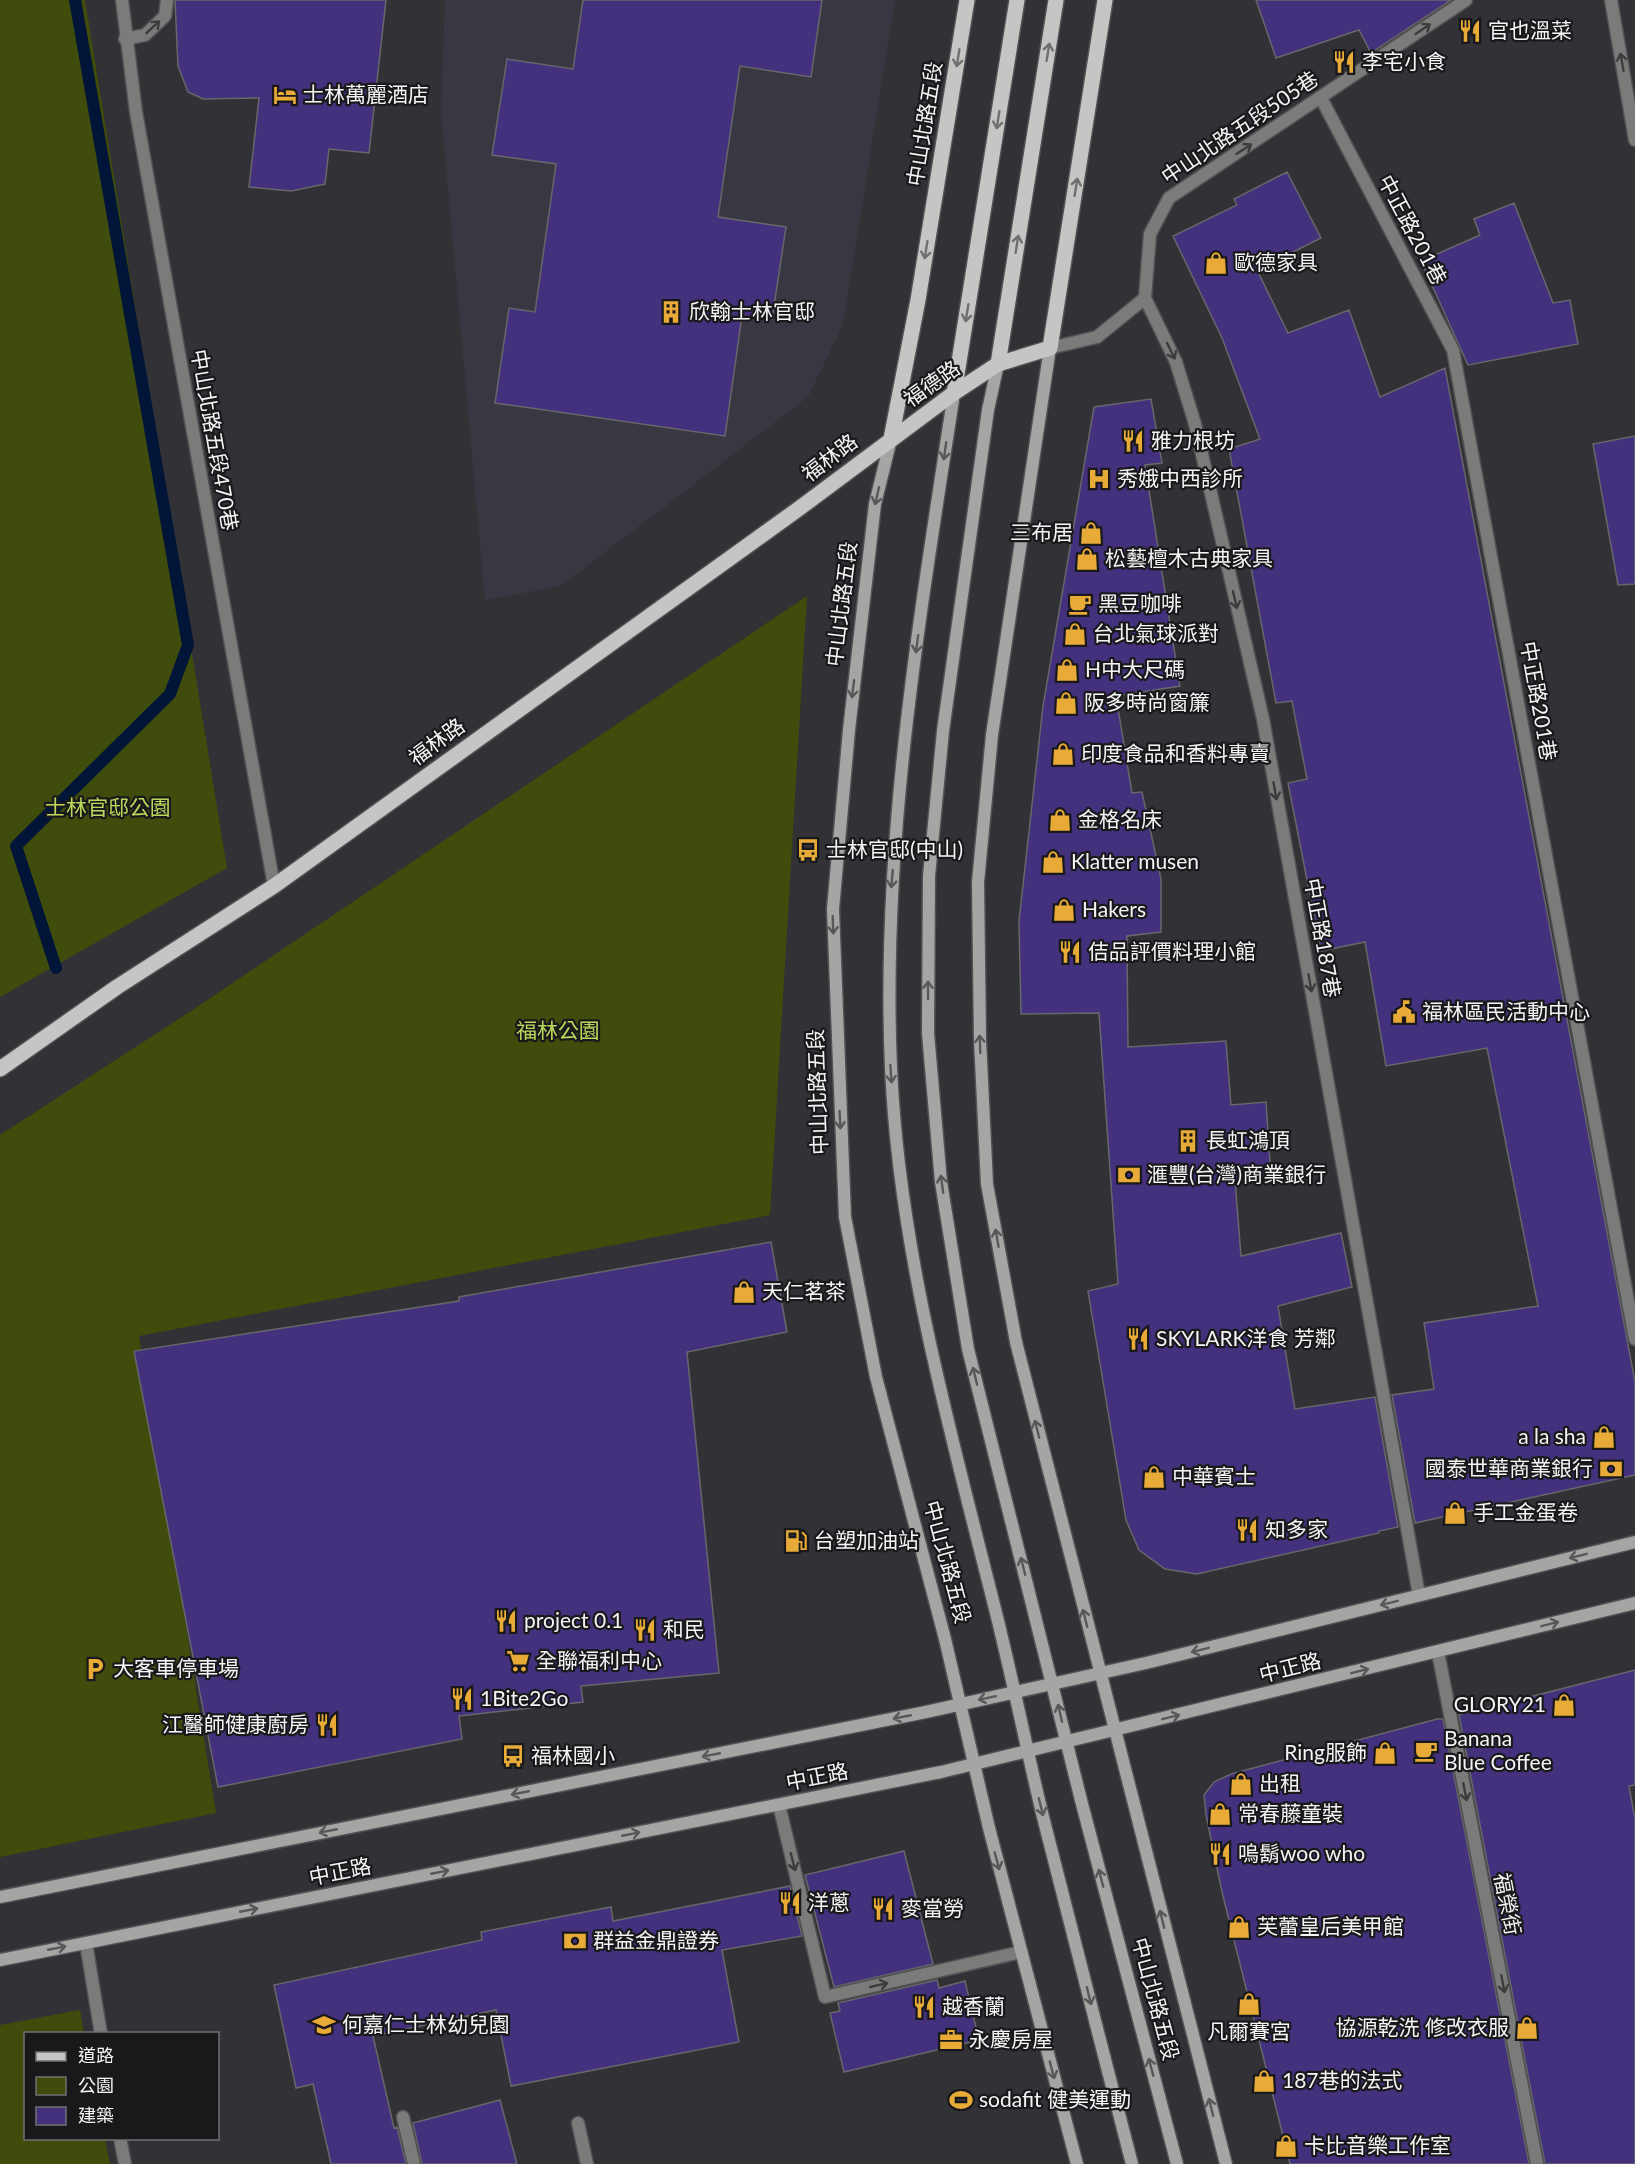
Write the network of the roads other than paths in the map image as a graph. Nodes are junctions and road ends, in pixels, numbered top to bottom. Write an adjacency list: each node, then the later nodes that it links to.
1 (122, 0): 9 (street, 中山北路五段470巷)
2 (167, 0): 9 (street, one-way to 2)
3 (967, 0): 16 (main road, 中山北路五段, one-way to 16)
4 (1017, 0): 15 (main road, 中山北路五段, one-way to 15)
5 (1056, 0): 14 (main road, 中山北路五段, one-way to 5)
6 (1105, 0): 13 (main road, 中山北路五段, one-way to 6)
7 (1466, 0): 10 (street, 中山北路五段505巷, one-way to 7)
8 (1611, 0): 11 (street, one-way to 8)
9 (125, 39): 17 (street, 中山北路五段470巷)
10 (1321, 98): 12 (street, 中山北路五段505巷, one-way to 10); 19 (street, 中正路201巷)
11 (1635, 140)
12 (1146, 298): 13 (street); 21 (street, 中正路187巷, one-way to 21)
13 (1050, 348): 14 (main road); 24 (main road, 中山北路五段, one-way to 13)
14 (998, 364): 15 (main road, 福德路); 25 (main road, 中山北路五段, one-way to 14)
15 (954, 393): 16 (main road, 福德路); 26 (main road, 中山北路五段, one-way to 26)
16 (891, 439): 17 (main road, 福林路); 27 (main road, 中山北路五段, one-way to 27)
17 (274, 886): 18 (main road, 福林路)
18 (0, 1069)
19 (1635, 1339)
20 (1635, 1542): 21 (main road, 中正路, one-way to 21)
21 (1419, 1596): 24 (main road, 中正路, one-way to 24)
22 (1635, 1603): 23 (main road, 中正路, one-way to 22)
23 (1438, 1652): 28 (main road, 中正路, one-way to 23); 48 (street, 福榮街, one-way to 48)
24 (1099, 1675): 25 (main road, 中正路); 28 (main road, 中山北路五段)
25 (1053, 1683): 26 (main road, 中正路); 29 (main road, 中山北路五段, one-way to 25)
26 (1014, 1692): 27 (main road, 中正路, one-way to 27); 30 (main road, 中山北路五段)
27 (959, 1704): 31 (main road, 中山北路五段); 33 (main road, 中正路, one-way to 33)
28 (1114, 1731): 29 (main road, 中正路); 47 (main road, 中山北路五段, one-way to 28)
29 (1067, 1742): 30 (main road, 中正路); 46 (main road, 中山北路五段, one-way to 29)
30 (1028, 1750): 31 (main road, 中正路); 45 (main road, 中山北路五段, one-way to 45)
31 (973, 1763): 32 (main road, 中正路); 35 (main road, 中山北路五段, one-way to 35)
32 (779, 1805): 34 (main road, 中正路, one-way to 32); 35 (street, one-way to 35)
33 (0, 1897)
34 (86, 1942): 36 (main road, 中正路, one-way to 34); 37 (street)
35 (1021, 1952): 44 (main road, 中山北路五段, one-way to 44)
36 (0, 1960)
37 (101, 2032)
38 (404, 2117): 42 (street)
39 (578, 2123): 43 (street)
40 (120, 2140): 41 (street)
41 (125, 2164)
42 (414, 2164)
43 (587, 2164)
44 (1077, 2164)
45 (1132, 2164)
46 (1177, 2164)
47 (1226, 2164)
48 (1538, 2164)

